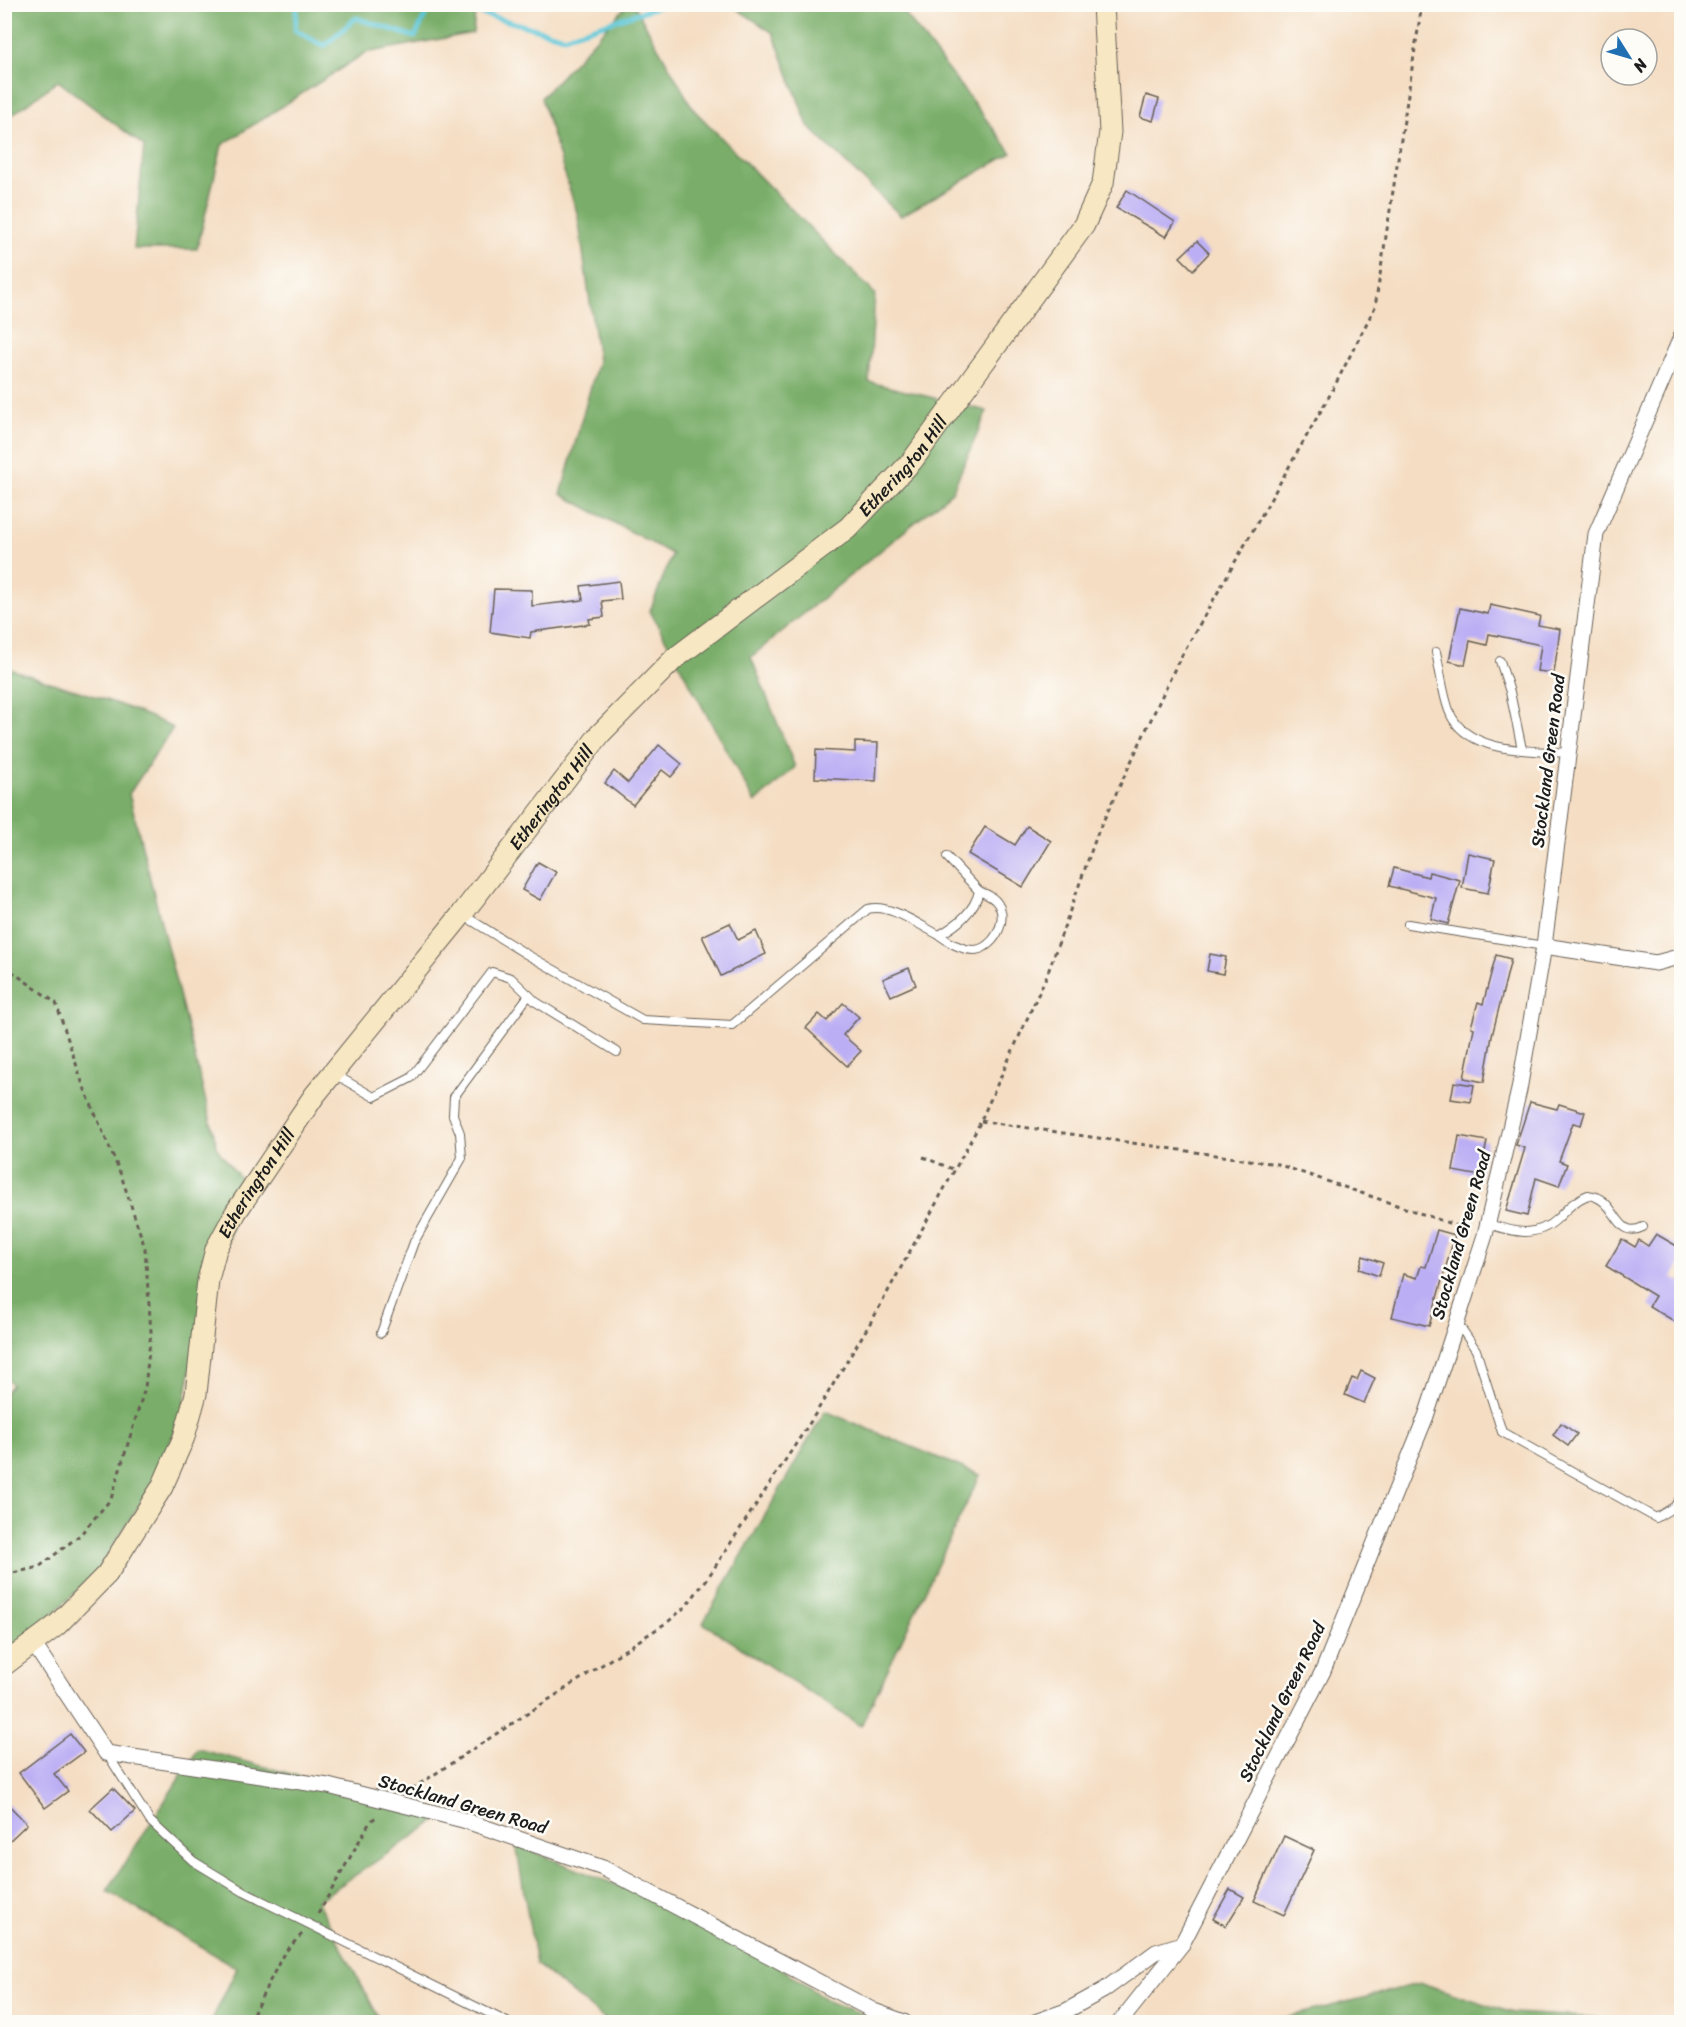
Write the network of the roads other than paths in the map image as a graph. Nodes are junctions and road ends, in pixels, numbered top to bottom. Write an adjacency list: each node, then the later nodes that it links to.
1 (1103, 4): 9 (street, Etherington Hill)
2 (1682, 335): 6 (street, Stockland Green Road)
3 (1436, 652): 5 (lane)
4 (1500, 661): 5 (lane)
5 (1522, 749): 6 (lane)
6 (1568, 753): 12 (street, Stockland Green Road)
7 (947, 857): 8 (lane)
8 (979, 891): 11 (lane); 11 (lane)
9 (462, 914): 11 (lane); 16 (street, Etherington Hill)
10 (1408, 924): 12 (lane)
11 (939, 935)
12 (1544, 946): 13 (street); 18 (street, Stockland Green Road)
13 (1682, 956)
14 (529, 995): 15 (lane); 16 (lane); 20 (lane)
15 (617, 1052)
16 (333, 1073): 22 (street, Etherington Hill)
17 (1643, 1227): 18 (lane)
18 (1487, 1229): 19 (street, Stockland Green Road)
19 (1457, 1322): 21 (lane); 25 (street, Stockland Green Road)
20 (381, 1333)
21 (1682, 1496)
22 (33, 1643): 23 (street, Etherington Hill); 24 (street)
23 (4, 1665)
24 (106, 1753): 26 (lane); 27 (street, Stockland Green Road)
25 (1182, 1944): 28 (street); 29 (street, Stockland Green Road)
26 (507, 2022)
27 (904, 2022)
28 (1035, 2022)
29 (1120, 2022)

